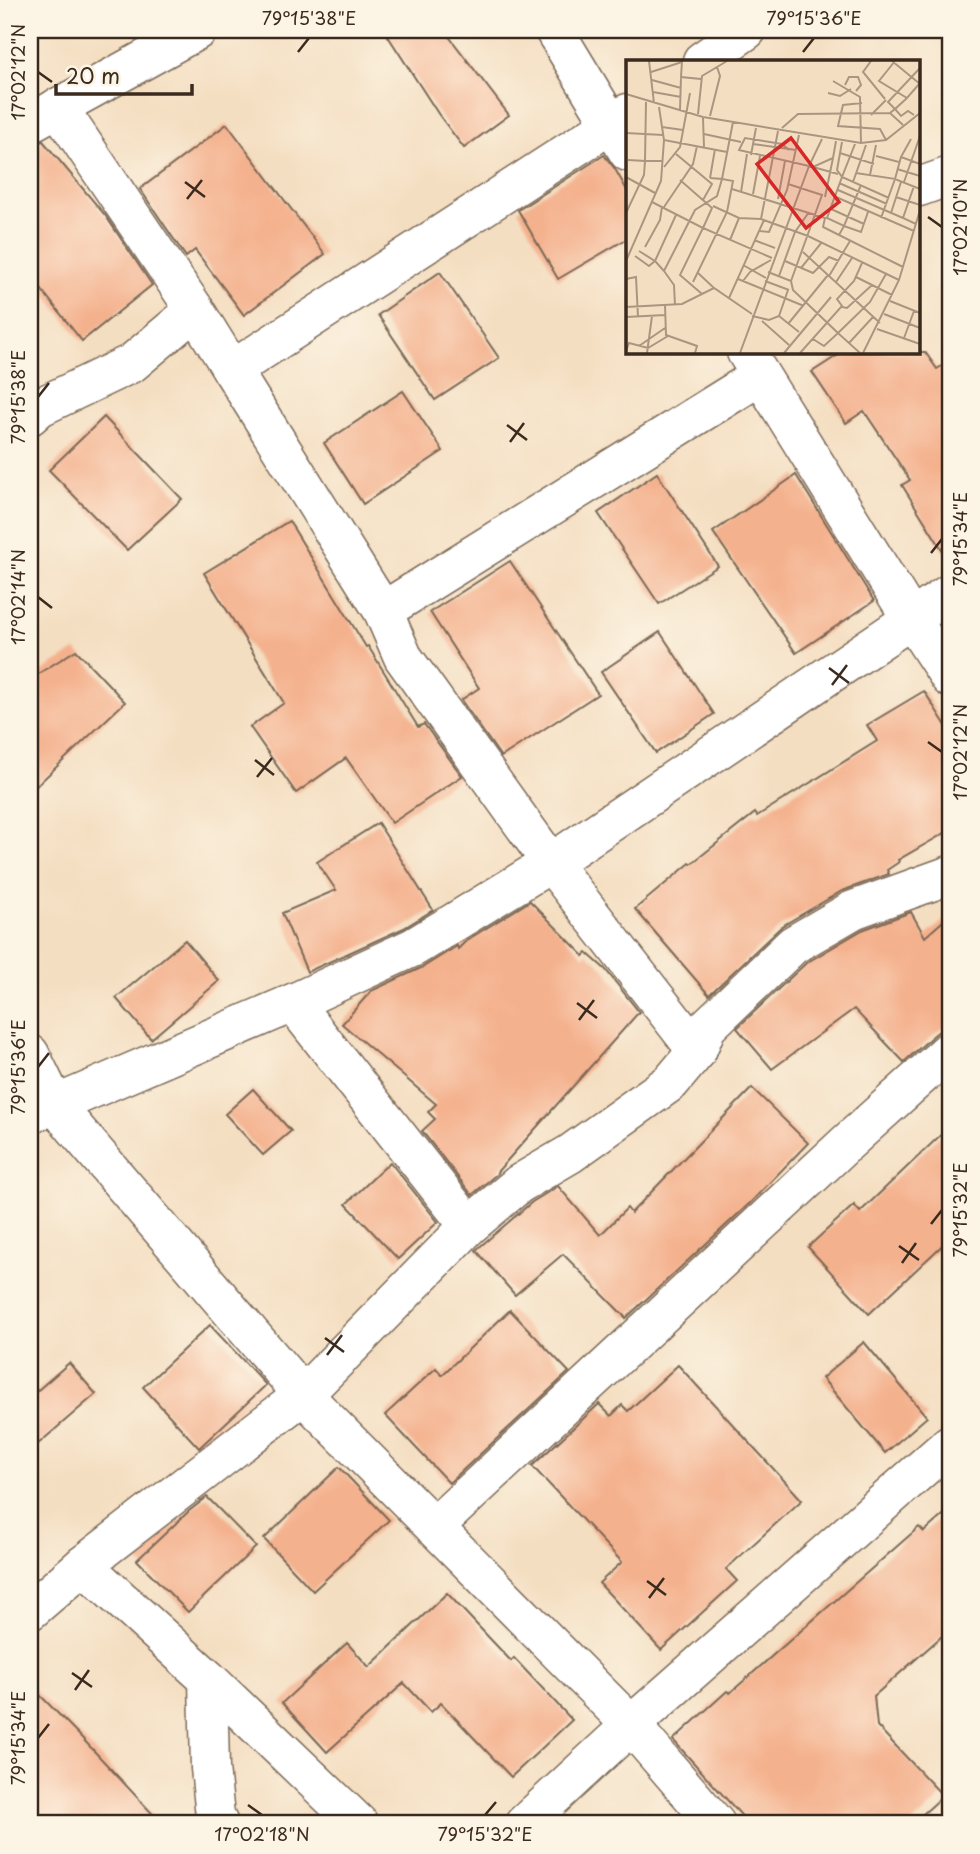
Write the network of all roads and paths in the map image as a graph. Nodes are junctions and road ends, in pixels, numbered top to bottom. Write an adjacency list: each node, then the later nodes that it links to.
1 (198, 30): 5 (street)
2 (554, 30): 6 (street)
3 (747, 30): 4 (street)
4 (703, 60)
5 (44, 115): 9 (street)
6 (623, 130): 11 (street)
7 (950, 176): 8 (street)
8 (920, 187)
9 (195, 310): 11 (street); 12 (street)
10 (753, 364): 14 (street); 15 (street)
11 (232, 370): 14 (street)
12 (30, 416)
13 (950, 593): 15 (street)
14 (383, 611): 17 (street)
15 (912, 620): 16 (street); 17 (street)
16 (950, 678)
17 (551, 863): 19 (street); 21 (street)
18 (950, 875): 21 (street)
19 (293, 1003): 23 (street); 24 (street)
20 (950, 1050): 27 (street)
21 (698, 1051): 24 (street)
22 (30, 1054): 23 (street)
23 (42, 1110): 25 (street)
24 (469, 1226): 25 (street)
25 (303, 1395): 27 (street); 28 (street)
26 (950, 1444): 31 (street)
27 (434, 1527): 31 (street)
28 (83, 1565): 29 (street); 30 (street)
29 (30, 1611)
30 (208, 1679): 32 (street); 33 (street)
31 (631, 1725): 34 (street); 35 (street)
32 (219, 1824)
33 (359, 1824)
34 (524, 1824)
35 (716, 1824)

